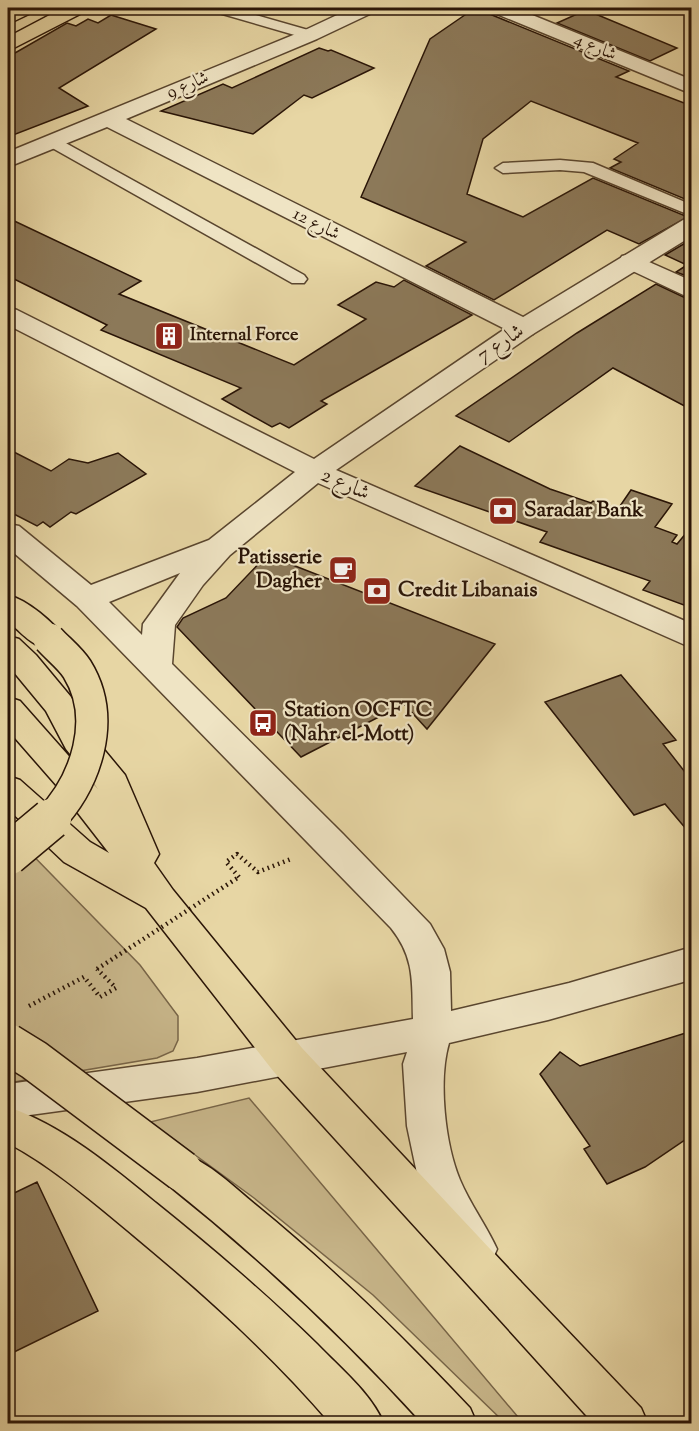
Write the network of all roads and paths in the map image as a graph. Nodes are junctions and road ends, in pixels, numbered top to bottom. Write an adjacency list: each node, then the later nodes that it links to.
1 (26, 8): 6 (highway)
2 (77, 8): 8 (highway)
3 (217, 8): 7 (lane)
4 (367, 8): 7 (street, شارع 9)
5 (499, 8): 9 (street, شارع 4)
6 (8, 18)
7 (310, 35): 10 (street, شارع 9)
8 (8, 45)
9 (692, 88)
10 (109, 119): 11 (street, شارع 9); 20 (street, شارع 12)
11 (53, 141): 12 (street, شارع 9); 17 (lane)
12 (8, 160)
13 (503, 168): 14 (lane)
14 (692, 210)
15 (692, 225): 16 (street, شارع 7)
16 (631, 261): 18 (street); 20 (street, شارع 7)
17 (298, 279)
18 (692, 291)
19 (8, 315): 21 (street, شارع 2)
20 (524, 328): 21 (street, شارع 7)
21 (315, 471): 23 (street, شارع 7); 26 (street, شارع 2)
22 (8, 533): 24 (street)
23 (219, 548): 24 (street); 28 (street)
24 (88, 599): 28 (street)
25 (8, 605): 32 (highway, bridge)
26 (692, 637)
27 (8, 648): 33 (highway)
28 (156, 668): 31 (street)
29 (8, 709): 33 (highway)
30 (8, 789): 33 (highway)
31 (331, 843): 35 (path, bridge); 36 (street)
32 (8, 855)
33 (160, 900): 38 (highway)
34 (692, 962): 36 (street)
35 (27, 1008)
36 (433, 1031): 38 (street); 41 (street)
37 (8, 1044): 43 (highway, bridge)
38 (288, 1060): 39 (street); 41 (highway)
39 (8, 1101)
40 (8, 1124): 42 (highway)
41 (505, 1295): 44 (highway)
42 (361, 1424)
43 (454, 1424)
44 (626, 1424)

